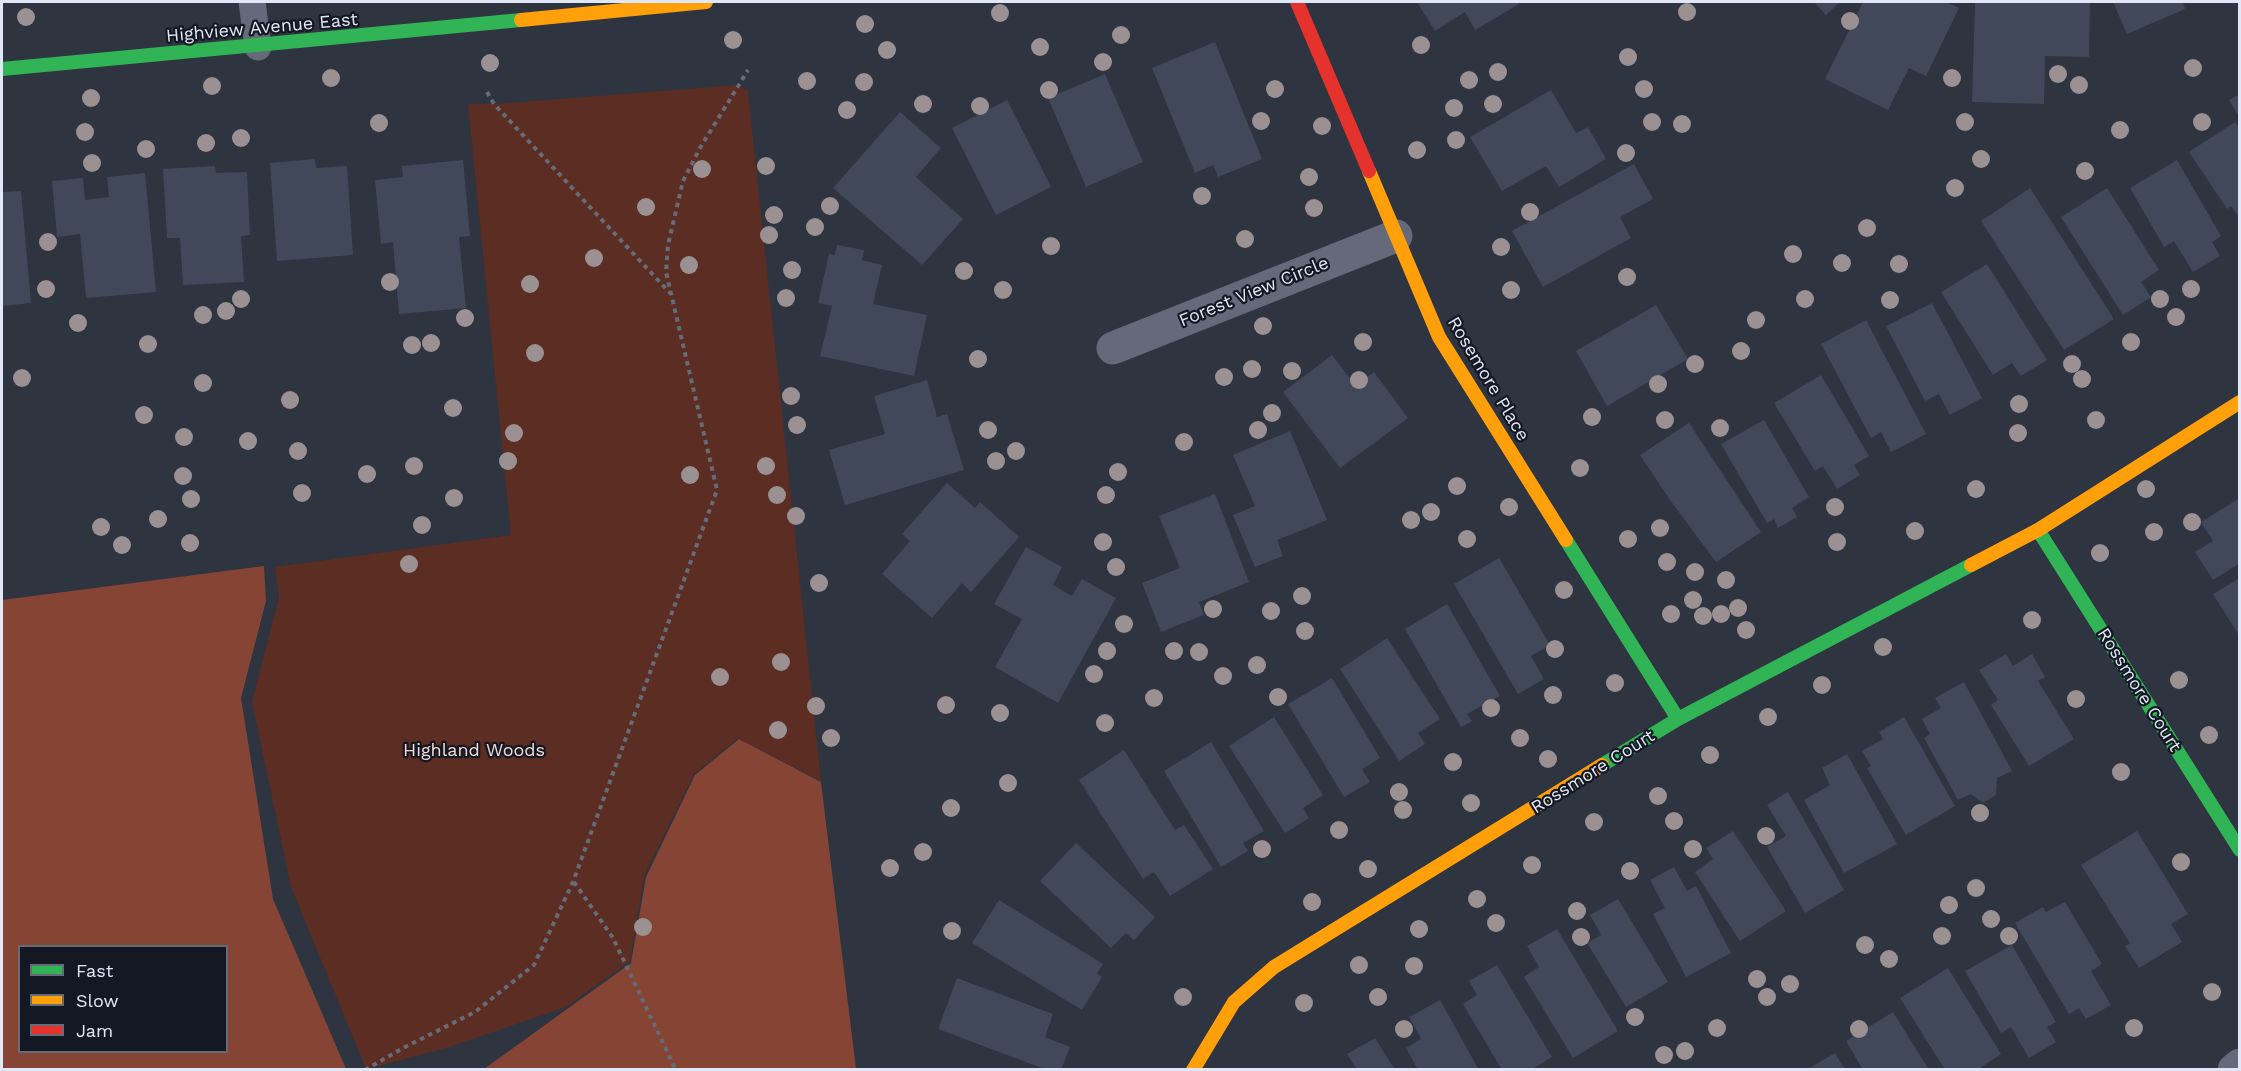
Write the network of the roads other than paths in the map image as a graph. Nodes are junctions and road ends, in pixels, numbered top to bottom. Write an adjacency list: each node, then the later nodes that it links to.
1 (252, 2): 4 (lane)
2 (706, 2): 4 (street, Highview Avenue East)
3 (1297, 2): 6 (street, Rosemore Place)
4 (258, 47): 5 (street, Highview Avenue East)
5 (2, 69)
6 (1396, 236): 7 (street, Forest View Circle); 10 (street, Rosemore Place)
7 (1113, 348)
8 (2240, 402): 9 (street, Rossmore Court)
9 (2037, 530): 10 (street, Rossmore Court); 11 (street, Rossmore Court)
10 (1678, 719): 13 (street, Rossmore Court)
11 (2240, 850)
12 (2240, 1065): 14 (street)
13 (1194, 1070)
14 (2234, 1070)

